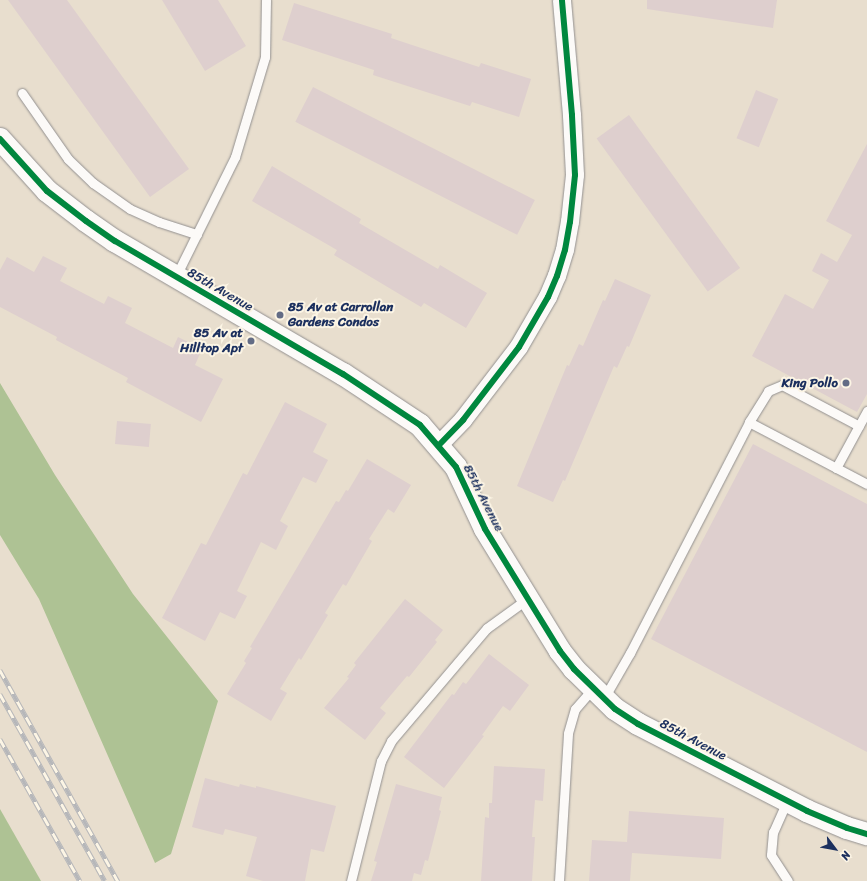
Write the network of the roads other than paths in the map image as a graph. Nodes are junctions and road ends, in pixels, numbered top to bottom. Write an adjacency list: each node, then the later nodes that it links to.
1 (266, 0): 5 (lane)
2 (562, 0): 10 (street)
3 (22, 93): 5 (lane)
4 (0, 139): 6 (street, 85th Avenue)
5 (197, 234): 6 (lane)
6 (176, 276): 10 (street, 85th Avenue)
7 (867, 411): 9 (lane)
8 (749, 422): 9 (lane); 11 (lane); 14 (lane)
9 (859, 426): 11 (lane)
10 (439, 445): 13 (street, 85th Avenue)
11 (836, 468): 12 (lane)
12 (867, 484)
13 (527, 599): 14 (street, 85th Avenue); 17 (lane)
14 (598, 694): 15 (street, 85th Avenue); 18 (lane)
15 (787, 801): 16 (street, 85th Avenue); 19 (lane)
16 (867, 834)
17 (351, 881)
18 (559, 881)
19 (788, 881)

